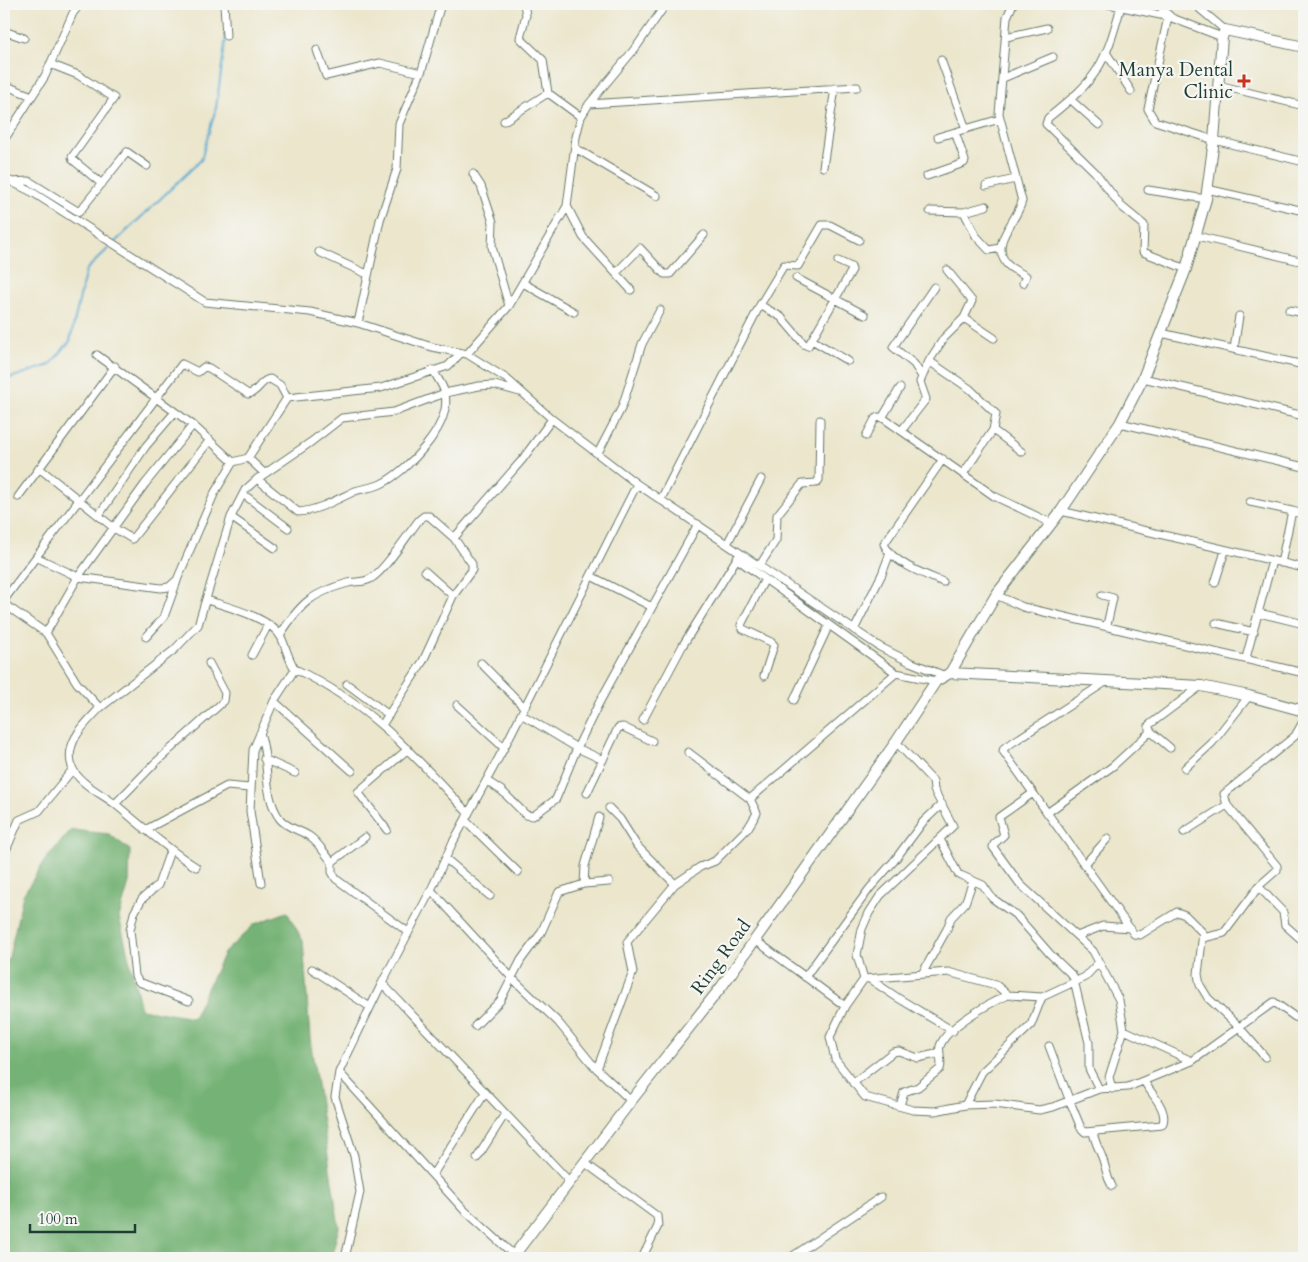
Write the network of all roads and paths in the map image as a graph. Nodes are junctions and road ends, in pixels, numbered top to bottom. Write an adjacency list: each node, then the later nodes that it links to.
1 (80, 4): 23 (street)
2 (224, 4): 15 (street)
3 (441, 4): 24 (street)
4 (524, 4): 31 (street)
5 (666, 4): 34 (street)
6 (1013, 4): 17 (street)
7 (1108, 4): 10 (street)
8 (1157, 4): 11 (street)
9 (1197, 5): 14 (street)
10 (1121, 6): 11 (street); 20 (street)
11 (1169, 17): 14 (street); 44 (street)
12 (1047, 28): 17 (street)
13 (4, 31): 16 (street)
14 (1224, 34): 18 (street); 27 (street, Ring Road)
15 (226, 36)
16 (24, 38)
17 (1006, 38): 25 (street)
18 (1304, 47)
19 (317, 50): 24 (street)
20 (1107, 54): 30 (street); 33 (street)
21 (1054, 57): 25 (street)
22 (941, 60): 40 (street)
23 (50, 64): 32 (street); 54 (street)
24 (421, 73): 74 (street)
25 (1003, 78): 37 (street)
26 (4, 85): 32 (street)
27 (1218, 85): 35 (street); 44 (street, Ring Road)
28 (857, 87): 29 (street)
29 (835, 88): 34 (street); 48 (street)
30 (1131, 91)
31 (548, 93): 36 (street); 38 (street)
32 (32, 96): 43 (street)
33 (1071, 100): 39 (street); 71 (street)
34 (589, 104): 36 (street)
35 (1304, 106)
36 (581, 117): 45 (street)
37 (1000, 119): 40 (street); 52 (street)
38 (504, 121)
39 (1099, 125)
40 (966, 129): 41 (street)
41 (955, 132): 42 (street); 50 (street)
42 (938, 137)
43 (4, 140)
44 (1214, 140): 46 (street); 57 (street, Ring Road)
45 (575, 148): 58 (street); 59 (street)
46 (1304, 162)
47 (147, 166): 54 (street)
48 (823, 167)
49 (473, 174): 82 (street)
50 (927, 176)
51 (4, 178): 53 (street)
52 (1015, 179): 55 (street); 67 (street)
53 (11, 182): 54 (street); 90 (street)
54 (102, 184)
55 (986, 186)
56 (1148, 190): 57 (street)
57 (1206, 194): 62 (street); 65 (street, Ring Road)
58 (657, 196)
59 (567, 206): 73 (street); 76 (street)
60 (986, 206): 63 (street)
61 (930, 211): 63 (street)
62 (1304, 211)
63 (964, 212): 67 (street)
64 (704, 235): 73 (street)
65 (1197, 236): 70 (street); 71 (street, Ring Road)
66 (859, 240): 81 (street)
67 (1001, 248): 77 (street)
68 (319, 252): 74 (street)
69 (838, 261): 80 (street)
70 (1304, 262)
71 (1186, 269): 91 (street, Ring Road)
72 (947, 270): 89 (street)
73 (616, 273): 79 (street)
74 (367, 274): 90 (street)
75 (796, 278): 80 (street)
76 (523, 283): 82 (street); 85 (street)
77 (1023, 283)
78 (934, 287): 102 (street)
79 (631, 290)
80 (835, 299): 87 (street); 93 (street)
81 (760, 305): 93 (street); 135 (street)
82 (509, 306): 95 (street)
83 (660, 310): 121 (street)
84 (1289, 310): 86 (street)
85 (574, 312)
86 (1304, 313)
87 (866, 315)
88 (1239, 316): 94 (street)
89 (964, 318): 92 (street); 98 (street)
90 (358, 323): 95 (street)
91 (1161, 332): 94 (street); 103 (street, Ring Road)
92 (994, 338)
93 (812, 340): 97 (street)
94 (1234, 349): 99 (street)
95 (464, 353): 101 (street); 105 (street)
96 (97, 355): 100 (street)
97 (848, 361)
98 (929, 361): 102 (street); 117 (street)
99 (1304, 365)
100 (115, 366): 107 (street); 126 (street)
101 (433, 370): 106 (street); 108 (street)
102 (921, 375): 116 (street)
103 (1144, 378): 110 (street); 114 (street, Ring Road)
104 (900, 388): 111 (street)
105 (522, 392): 106 (street); 112 (street)
106 (445, 393): 127 (street); 129 (street)
107 (156, 396): 108 (street); 109 (street); 134 (street)
108 (287, 398): 122 (street)
109 (175, 412): 115 (street); 140 (street)
110 (1304, 416)
111 (882, 418): 116 (street); 118 (street)
112 (552, 419): 121 (street); 146 (street)
113 (820, 420): 155 (street)
114 (1120, 423): 125 (street); 137 (street, Ring Road)
115 (193, 425): 119 (street); 144 (street)
116 (902, 430): 123 (street)
117 (993, 430): 120 (street); 128 (street)
118 (866, 436)
119 (210, 440): 124 (street); 144 (street)
120 (1022, 452)
121 (598, 453): 131 (street)
122 (248, 458): 124 (street); 127 (street)
123 (943, 459): 128 (street); 150 (street)
124 (233, 462): 161 (street)
125 (1304, 467)
126 (39, 468): 133 (street); 134 (street)
127 (264, 473): 129 (street)
128 (963, 474): 142 (street)
129 (257, 478): 132 (street)
130 (761, 478): 147 (street)
131 (637, 484): 135 (street); 158 (street)
132 (243, 494): 141 (street); 145 (street)
133 (18, 497)
134 (78, 498): 140 (street); 152 (street)
135 (661, 499): 143 (street)
136 (1250, 502): 138 (street)
137 (1061, 512): 142 (street, Ring Road); 149 (street)
138 (1292, 512): 139 (street); 154 (street)
139 (1304, 514)
140 (99, 515): 144 (street)
141 (231, 517): 148 (street); 167 (street)
142 (1052, 523): 164 (street, Ring Road)
143 (698, 524): 147 (street); 169 (street)
144 (114, 528): 159 (street)
145 (288, 528)
146 (454, 538): 166 (street); 179 (street)
147 (727, 544): 151 (street)
148 (275, 548)
149 (1224, 551): 153 (street); 163 (street)
150 (890, 553): 162 (street); 176 (street)
151 (739, 556): 155 (street); 160 (street); 202 (street)
152 (36, 557): 159 (street); 168 (street)
153 (1272, 561): 154 (street); 170 (street)
154 (1281, 563): 156 (street)
155 (760, 566): 176 (street)
156 (1304, 568)
157 (425, 571): 166 (street)
158 (591, 576): 169 (street); 197 (street)
159 (78, 577): 161 (street); 177 (street)
160 (765, 579): 175 (street); 188 (street)
161 (177, 580): 180 (street)
162 (943, 582)
163 (1215, 583)
164 (996, 594): 174 (street); 189 (street, Ring Road)
165 (1102, 595): 174 (street)
166 (453, 596): 201 (street)
167 (207, 600): 173 (street); 198 (street)
168 (4, 602): 177 (street)
169 (652, 607): 210 (street)
170 (1259, 613): 172 (street); 178 (street)
171 (1216, 624): 178 (street)
172 (1304, 624)
173 (268, 625): 179 (street); 181 (street)
174 (1107, 625): 182 (street)
175 (829, 626): 186 (street); 195 (street)
176 (854, 630): 189 (street)
177 (46, 632): 198 (street)
178 (1254, 632): 182 (street)
179 (280, 635): 185 (street)
180 (146, 637)
181 (252, 655)
182 (1246, 658): 187 (street)
183 (209, 663): 225 (street)
184 (481, 663): 197 (street)
185 (295, 670): 194 (street); 204 (street)
186 (896, 672): 189 (street); 224 (street)
187 (1304, 673)
188 (764, 676)
189 (943, 676): 190 (street); 208 (street, Ring Road)
190 (1104, 683): 192 (street); 223 (street)
191 (347, 684): 201 (street)
192 (1201, 686): 193 (street); 205 (street)
193 (1249, 696): 199 (street); 216 (street)
194 (274, 700): 206 (street); 218 (street)
195 (794, 700)
196 (456, 706): 209 (street)
197 (524, 706): 200 (street)
198 (100, 708): 217 (street)
199 (1304, 711)
200 (521, 714): 209 (street); 210 (street)
201 (389, 715): 204 (street)
202 (643, 720)
203 (1304, 720): 227 (street)
204 (382, 725): 212 (street)
205 (1151, 731): 211 (street); 229 (street)
206 (260, 733): 214 (street); 221 (street)
207 (652, 741): 215 (street)
208 (896, 742): 226 (street); 257 (street, Ring Road)
209 (504, 748): 220 (street)
210 (577, 748): 215 (street); 220 (street)
211 (1170, 748)
212 (408, 749): 230 (street); 233 (street)
213 (688, 752): 224 (street)
214 (264, 759): 219 (street); 241 (street)
215 (603, 760): 222 (street)
216 (1185, 768)
217 (73, 769): 225 (street); 239 (street)
218 (352, 770)
219 (295, 773)
220 (487, 780): 230 (street)
221 (250, 788): 232 (street); 247 (street)
222 (587, 792)
223 (1033, 792): 229 (street); 255 (street)
224 (750, 798): 249 (street)
225 (115, 804): 232 (street)
226 (942, 804): 237 (street); 262 (street)
227 (1227, 805): 234 (street); 250 (street)
228 (609, 808): 249 (street)
229 (1047, 813): 242 (street)
230 (467, 816): 240 (street); 244 (street)
231 (599, 817): 248 (street)
232 (145, 830): 238 (street)
233 (387, 830)
234 (1184, 832)
235 (365, 838): 241 (street)
236 (1108, 838): 242 (street)
237 (940, 839): 245 (street); 264 (street)
238 (170, 851): 243 (street); 269 (street)
239 (4, 855)
240 (446, 859): 251 (street); 252 (street)
241 (332, 862): 254 (street)
242 (1084, 865): 253 (street)
243 (196, 867)
244 (518, 872)
245 (972, 881): 261 (street); 265 (street)
246 (609, 882): 248 (street)
247 (260, 883)
248 (584, 884): 263 (street)
249 (674, 884): 281 (street)
250 (1259, 887): 256 (street); 258 (street)
251 (431, 890): 254 (street); 263 (street)
252 (490, 896)
253 (1130, 928): 255 (street); 256 (street)
254 (408, 932): 266 (street)
255 (1077, 936): 259 (street)
256 (1203, 938): 274 (street)
257 (755, 940): 262 (street); 289 (street, Ring Road)
258 (1304, 942)
259 (1099, 962): 265 (street); 276 (street)
260 (312, 969): 271 (street)
261 (922, 974): 264 (street); 267 (street)
262 (805, 977): 270 (street)
263 (512, 978): 273 (street); 281 (street)
264 (868, 979): 270 (street); 275 (street)
265 (1075, 981): 268 (street); 285 (street)
266 (382, 983): 271 (street); 287 (street)
267 (1008, 995): 268 (street); 275 (street)
268 (1042, 997): 290 (street)
269 (189, 1000)
270 (845, 1006): 284 (street)
271 (370, 1008): 282 (street)
272 (1304, 1020): 274 (street)
273 (475, 1026)
274 (1239, 1027): 279 (street); 280 (street)
275 (953, 1030): 278 (street)
276 (1124, 1030): 280 (street); 286 (street)
277 (1049, 1046): 288 (street)
278 (940, 1053): 284 (street); 291 (street)
279 (1265, 1057)
280 (1192, 1061): 283 (street)
281 (597, 1069): 289 (street)
282 (339, 1072): 296 (street); 301 (street)
283 (1144, 1081): 286 (street); 293 (street)
284 (853, 1083): 291 (street)
285 (1099, 1089): 286 (street); 288 (street)
286 (1112, 1090)
287 (485, 1093): 292 (street); 296 (street)
288 (1069, 1099): 290 (street); 293 (street)
289 (631, 1101): 295 (street, Ring Road)
290 (965, 1104): 291 (street)
291 (900, 1106)
292 (504, 1114): 294 (street); 297 (street)
293 (1093, 1132): 298 (street)
294 (477, 1158)
295 (585, 1164): 297 (street, Ring Road); 302 (street)
296 (433, 1174): 300 (street)
297 (570, 1182): 300 (street, Ring Road)
298 (1112, 1186)
299 (880, 1197): 303 (street)
300 (514, 1257)
301 (345, 1258)
302 (642, 1258)
303 (790, 1258)

